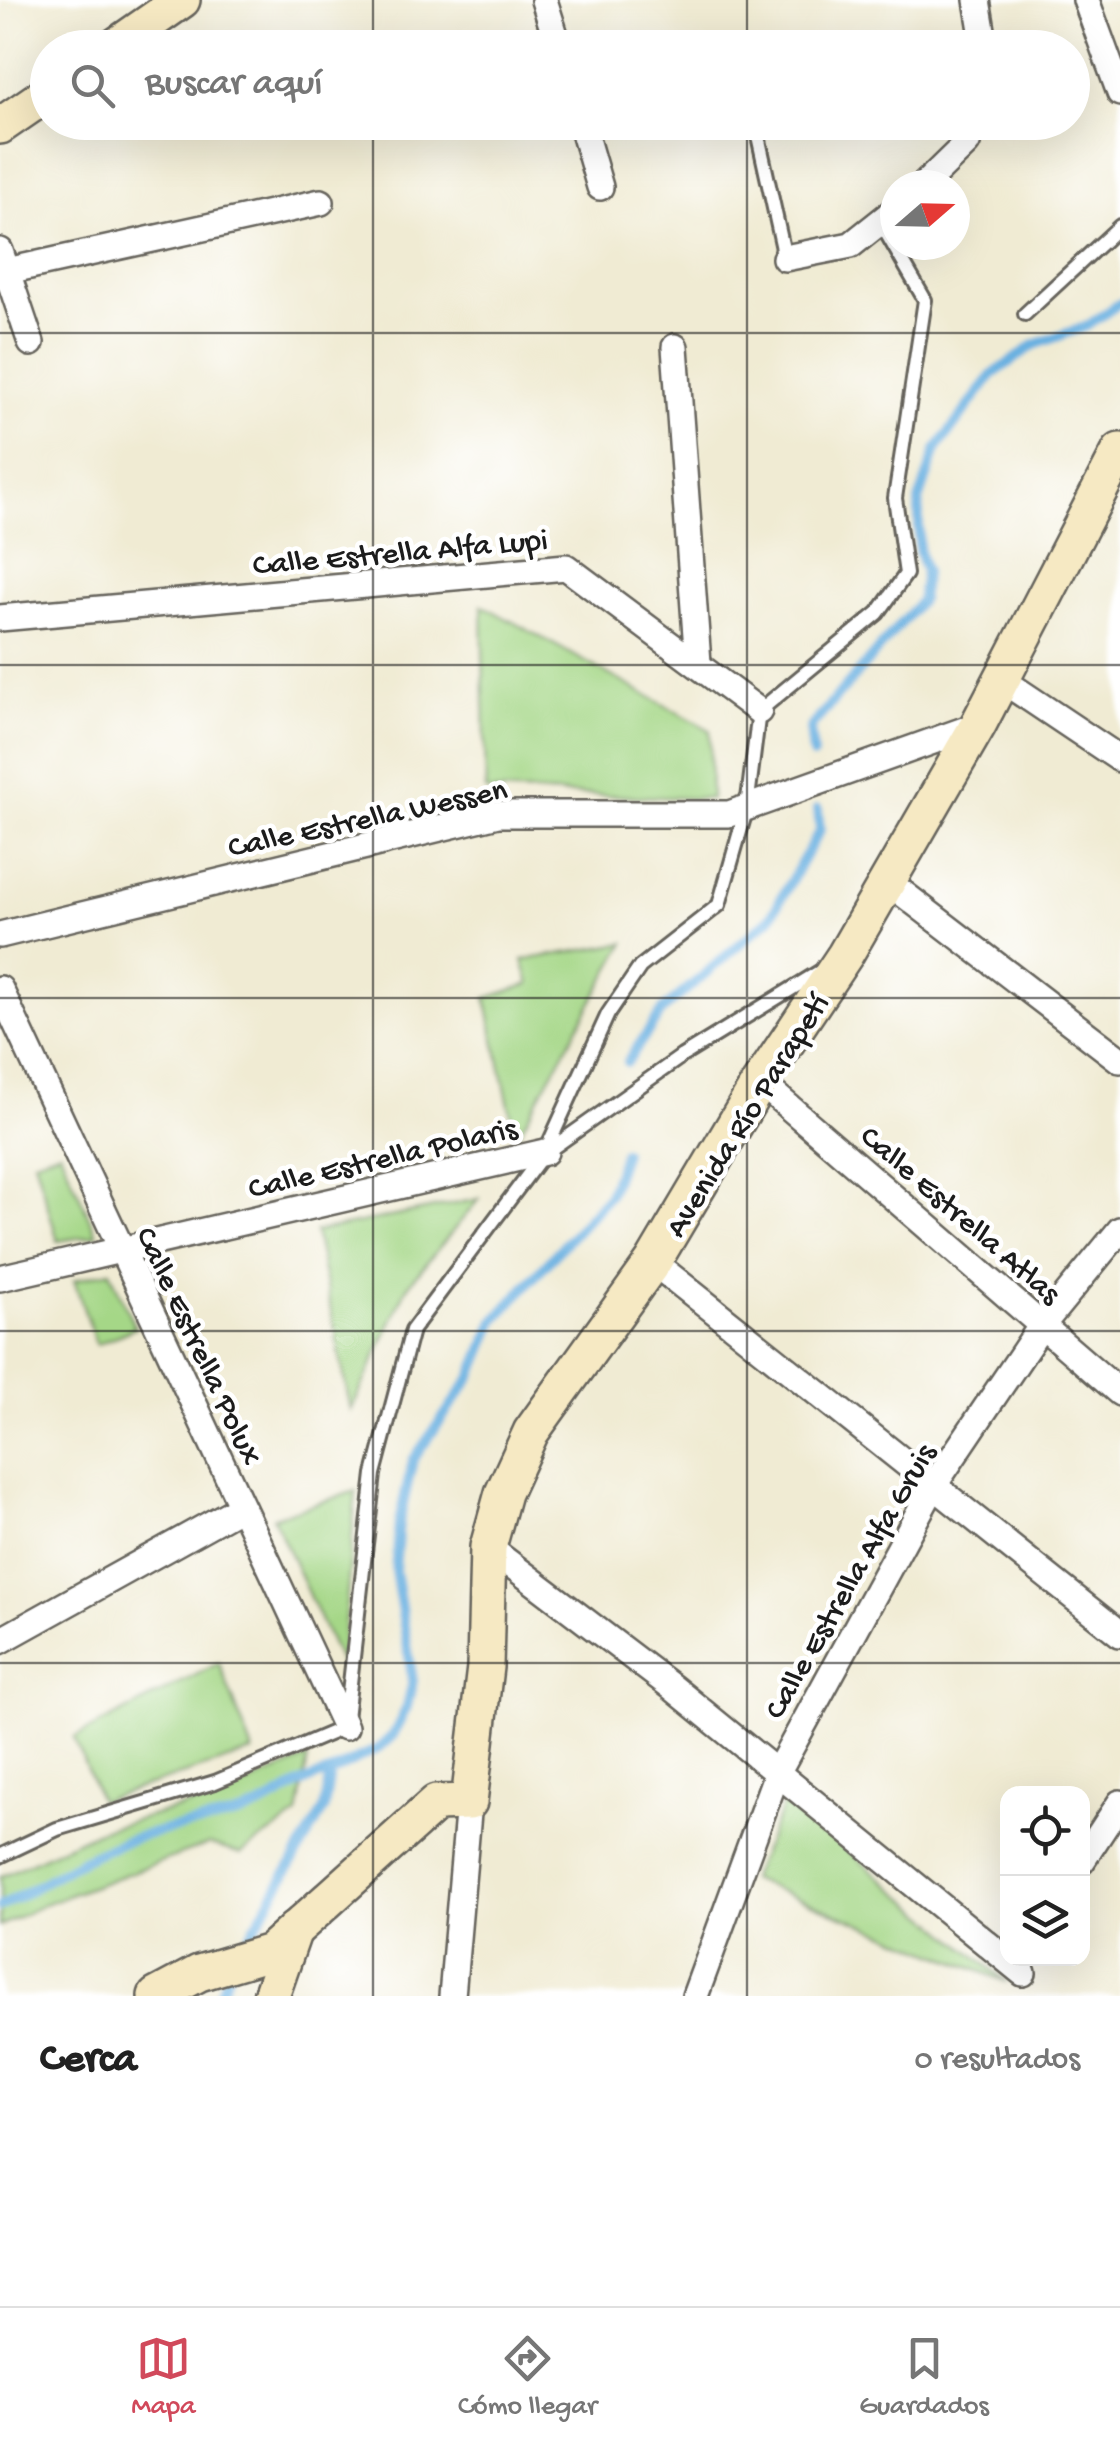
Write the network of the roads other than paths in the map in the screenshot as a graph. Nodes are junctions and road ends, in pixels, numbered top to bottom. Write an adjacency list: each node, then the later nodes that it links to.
1 (182, 0): 5 (street)
2 (544, 0): 6 (street)
3 (977, 0): 7 (street)
4 (1086, 0): 8 (street)
5 (139, 30)
6 (553, 30)
7 (982, 30)
8 (1120, 93)
9 (30, 105): 10 (street)
10 (0, 126)
11 (586, 140): 15 (street)
12 (759, 140): 19 (lane)
13 (969, 140): 14 (street)
14 (940, 170)
15 (600, 187)
16 (321, 202): 21 (street)
17 (880, 221): 19 (street)
18 (1120, 226): 22 (lane)
19 (785, 258)
20 (907, 260): 29 (lane)
21 (4, 261): 23 (street)
22 (1025, 314)
23 (31, 343)
24 (675, 347): 27 (street)
25 (1120, 451): 28 (street, Avenida Río Parapetí)
26 (0, 618): 27 (street, Calle Estrella Alfa Lupi)
27 (698, 663): 29 (street, Calle Estrella Alfa Lupi)
28 (999, 678): 30 (street, Avenida Río Parapetí); 31 (street)
29 (760, 711): 32 (lane)
30 (978, 725): 32 (street, Calle Estrella Wessen); 33 (street, Avenida Río Parapetí)
31 (1120, 759)
32 (747, 807): 34 (street, Calle Estrella Wessen); 39 (lane)
33 (888, 882): 35 (street, Avenida Río Parapetí); 37 (street)
34 (0, 934)
35 (845, 955): 38 (street, Avenida Río Parapetí); 39 (lane, Calle Estrella Polaris)
36 (0, 989): 41 (street, Calle Estrella Polux)
37 (1120, 1060)
38 (760, 1082): 42 (street, Avenida Río Parapetí); 44 (street, Calle Estrella Atlas)
39 (546, 1152): 41 (street, Calle Estrella Polaris); 51 (lane)
40 (1120, 1230): 44 (street, Calle Estrella Alfa Gruis)
41 (121, 1249): 43 (street, Calle Estrella Polaris); 47 (street, Calle Estrella Polux)
42 (653, 1262): 46 (street); 48 (street, Avenida Río Parapetí)
43 (0, 1278)
44 (1042, 1325): 45 (street, Calle Estrella Atlas); 46 (street, Calle Estrella Alfa Gruis)
45 (1120, 1393)
46 (934, 1485): 49 (street); 52 (street, Calle Estrella Alfa Gruis)
47 (241, 1507): 50 (street); 51 (street, Calle Estrella Polux)
48 (488, 1546): 52 (street); 53 (street, Avenida Río Parapetí)
49 (1120, 1634)
50 (0, 1641)
51 (345, 1727): 56 (lane)
52 (777, 1773): 58 (street); 62 (street, Calle Estrella Alfa Gruis)
53 (469, 1802): 57 (street); 61 (street)
54 (1120, 1803): 55 (street)
55 (1090, 1849)
56 (0, 1856)
57 (296, 1925): 59 (street); 60 (street)
58 (1024, 1976)
59 (156, 1996)
60 (271, 1996)
61 (452, 1996)
62 (695, 1996)

